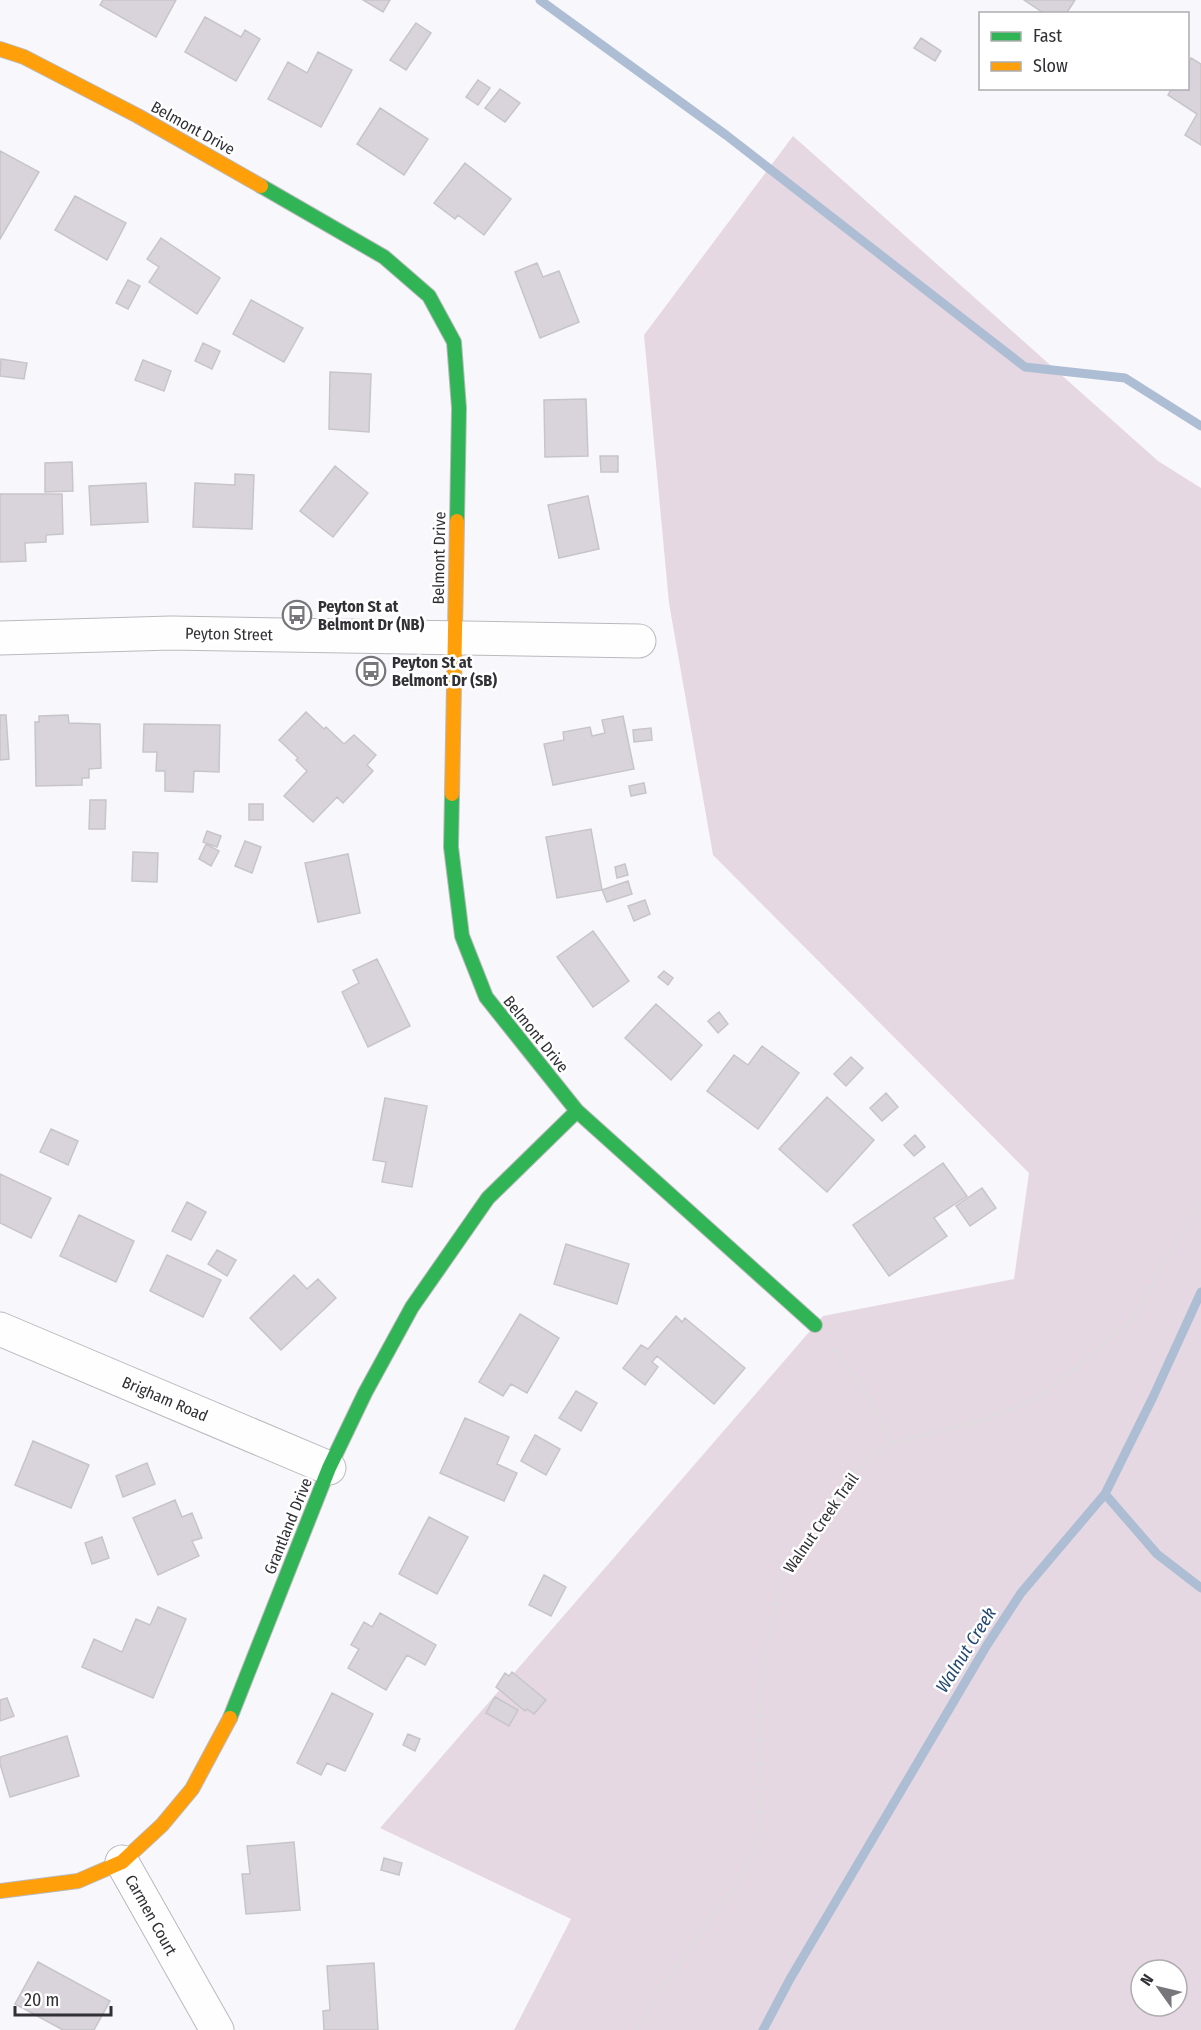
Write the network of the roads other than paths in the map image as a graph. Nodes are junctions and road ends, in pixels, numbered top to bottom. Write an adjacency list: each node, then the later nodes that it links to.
1 (0, 49): 3 (street, Belmont Drive)
2 (0, 638): 3 (street, Peyton Street)
3 (453, 638): 4 (street, Peyton Street); 5 (street, Belmont Drive)
4 (639, 641)
5 (577, 1111): 6 (street, Belmont Drive); 8 (street, Grantland Drive)
6 (815, 1325)
7 (0, 1329): 8 (street, Brigham Road)
8 (329, 1468): 9 (street, Grantland Drive)
9 (122, 1862): 10 (street, Grantland Drive); 11 (street, Carmen Court)
10 (0, 1891)
11 (217, 2030)

